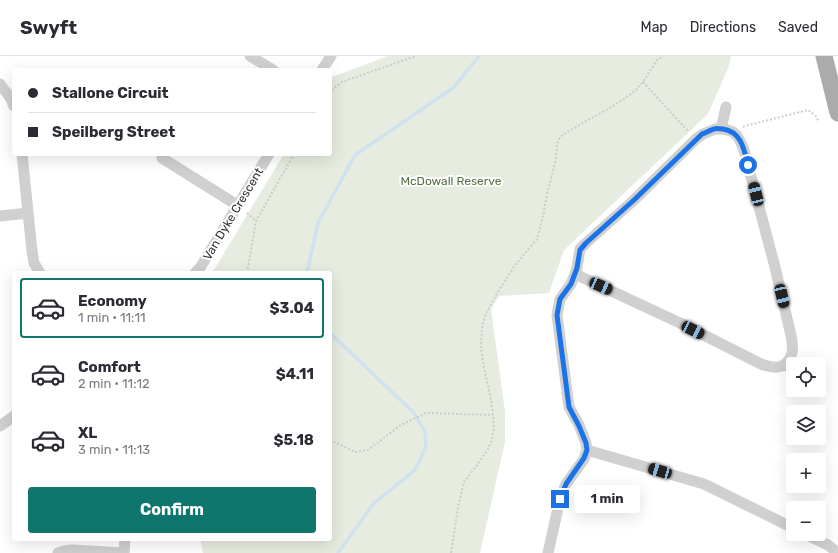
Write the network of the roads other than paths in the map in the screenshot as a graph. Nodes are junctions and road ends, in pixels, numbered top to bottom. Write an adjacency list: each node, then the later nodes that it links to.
1 (250, 56): 4 (street)
2 (331, 56): 5 (street)
3 (824, 56): 9 (main road)
4 (270, 68)
5 (323, 68)
6 (0, 84): 7 (street)
7 (12, 101)
8 (726, 107): 10 (street)
9 (838, 113)
10 (721, 129): 19 (street); 20 (street)
11 (22, 156): 15 (street)
12 (268, 156): 14 (street, Van Dyke Crescent)
13 (162, 158): 14 (street)
14 (237, 205): 18 (street, Van Dyke Crescent)
15 (28, 213): 16 (street); 17 (street)
16 (0, 216)
17 (39, 271)
18 (197, 271)
19 (575, 274): 21 (street); 24 (street)
20 (790, 357)
21 (786, 363)
22 (12, 417): 23 (street)
23 (0, 426)
24 (587, 450): 25 (street); 30 (street)
25 (786, 525)
26 (125, 541): 29 (street)
27 (820, 541): 31 (street)
28 (58, 553): 29 (street)
29 (124, 553)
30 (548, 553)
31 (838, 553)

